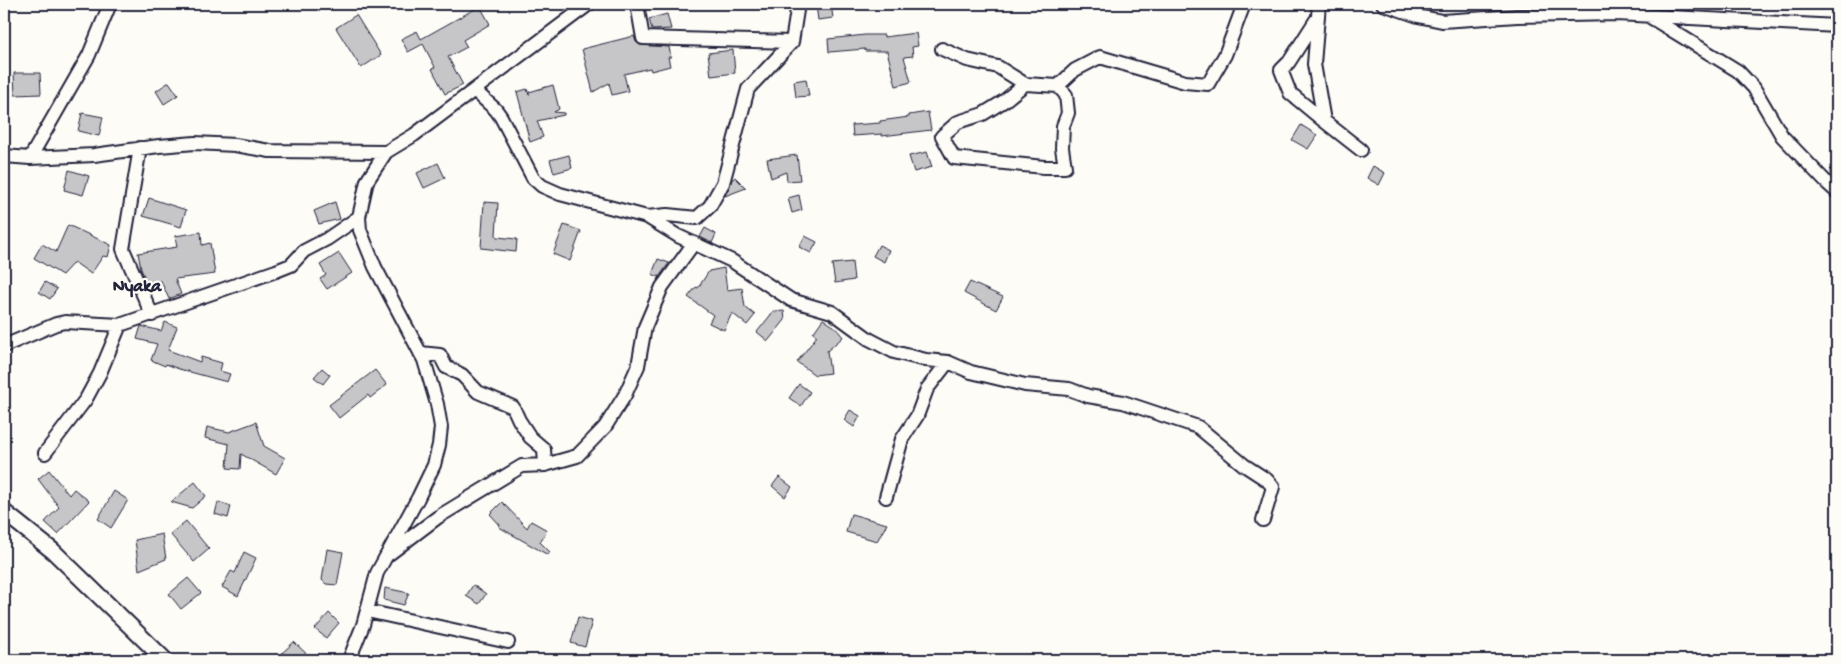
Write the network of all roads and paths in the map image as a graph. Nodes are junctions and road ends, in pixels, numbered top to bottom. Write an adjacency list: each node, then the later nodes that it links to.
1 (110, 4): 21 (street)
2 (589, 4): 15 (street)
3 (636, 4): 11 (street)
4 (798, 4): 11 (street)
5 (1244, 4): 14 (street)
6 (1318, 4): 9 (street)
7 (1383, 4): 8 (street)
8 (1648, 15): 10 (street); 22 (street)
9 (1317, 18): 16 (street); 16 (street)
10 (1837, 26)
11 (792, 42): 24 (street)
12 (942, 49): 13 (street)
13 (1025, 84): 14 (street); 14 (street)
14 (1058, 86)
15 (474, 90): 19 (street); 24 (street)
16 (1324, 120): 18 (street)
17 (140, 148): 19 (street); 21 (street); 26 (street)
18 (1361, 150)
19 (386, 152): 23 (street)
20 (4, 156): 21 (street)
21 (30, 158)
22 (1837, 192)
23 (359, 216): 26 (street); 29 (street)
24 (646, 217): 25 (street)
25 (694, 243): 30 (street); 32 (street)
26 (152, 315): 27 (street)
27 (120, 325): 28 (street); 31 (street)
28 (4, 346)
29 (420, 353): 32 (street); 36 (street)
30 (948, 362): 33 (street); 35 (street)
31 (45, 453)
32 (545, 465): 36 (street)
33 (886, 497)
34 (4, 512): 39 (street)
35 (1263, 520)
36 (387, 555): 37 (street)
37 (367, 611): 38 (street); 40 (street)
38 (508, 642)
39 (165, 660)
40 (349, 660)

